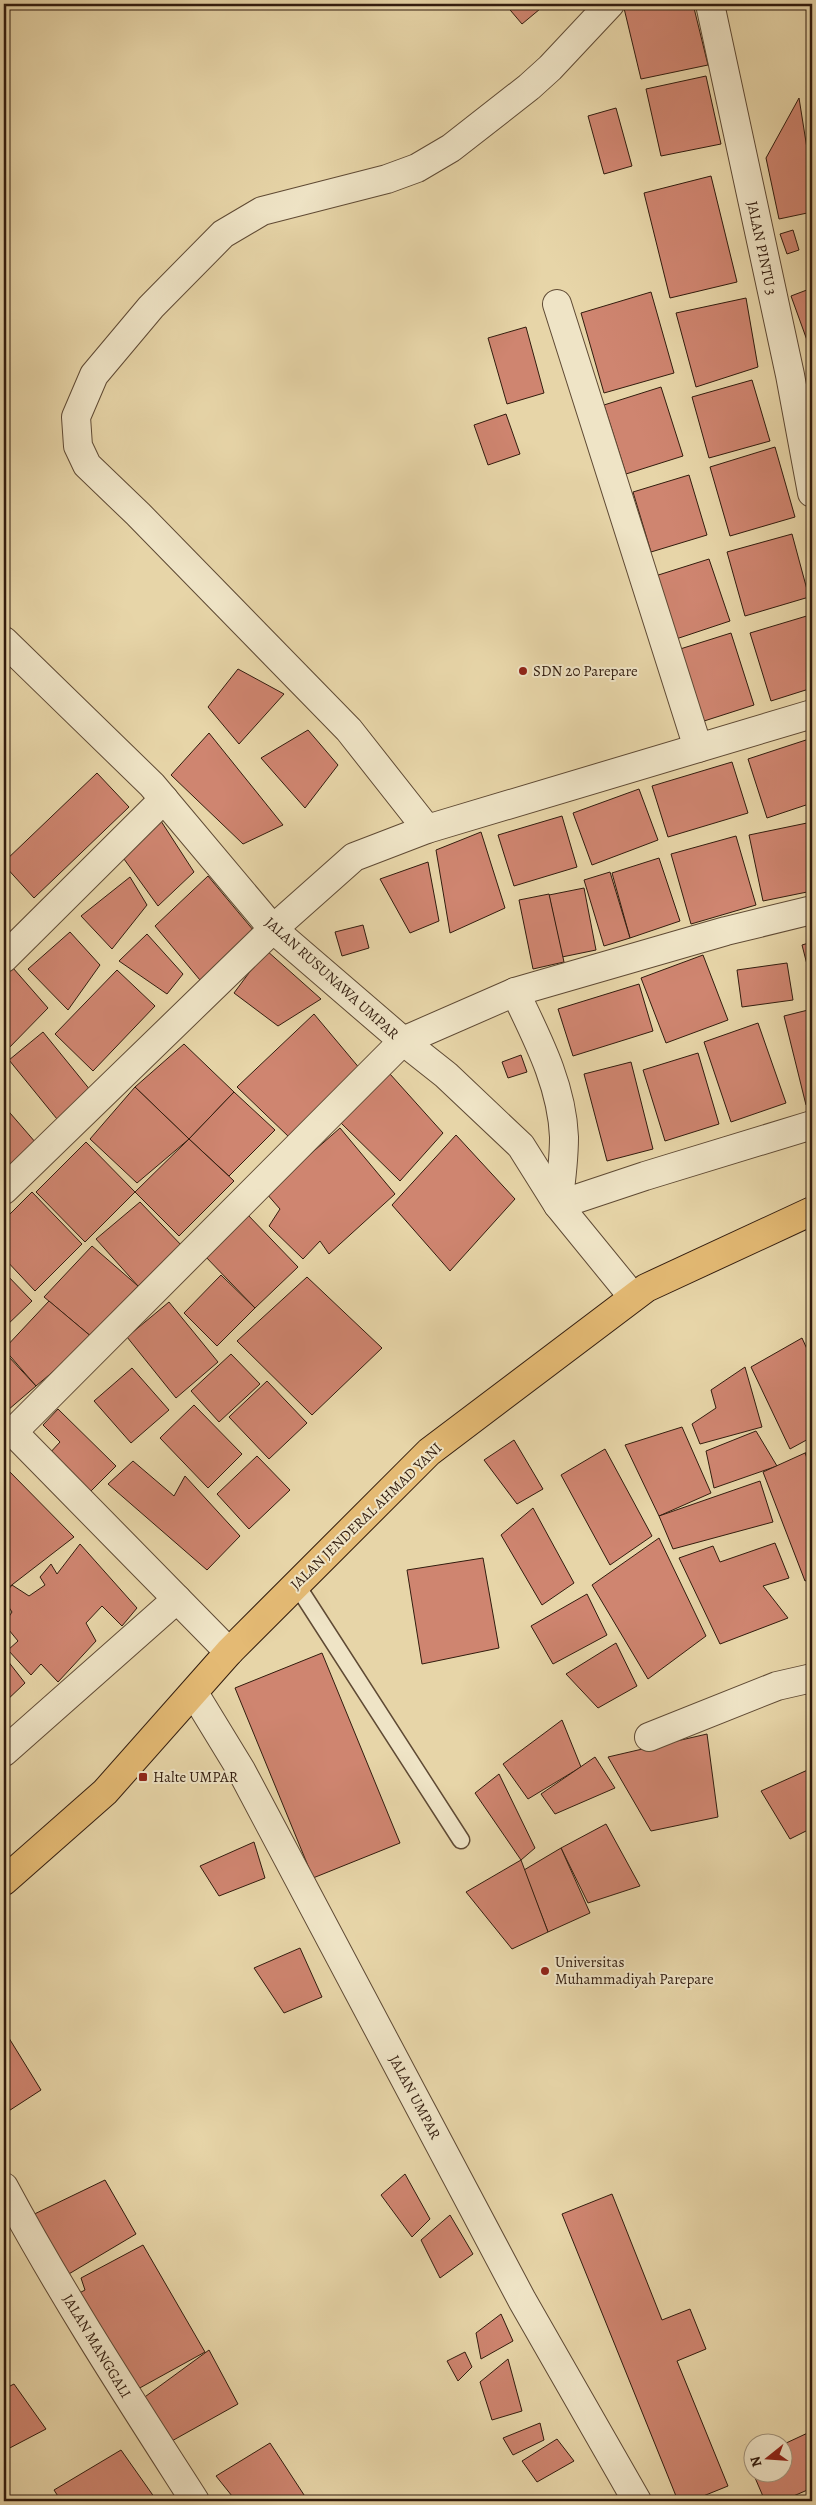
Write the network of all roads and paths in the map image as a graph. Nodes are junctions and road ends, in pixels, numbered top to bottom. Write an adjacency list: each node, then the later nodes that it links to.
1 (610, 4): 10 (street)
2 (710, 4): 4 (street, JALAN PINTU 3)
3 (557, 304): 8 (street)
4 (801, 373): 5 (street, JALAN PINTU 3)
5 (812, 493)
6 (4, 642): 9 (street, JALAN RUSUNAWA UMPAR)
7 (812, 714): 8 (street)
8 (698, 748): 10 (street)
9 (164, 798): 12 (street, JALAN RUSUNAWA UMPAR); 13 (street)
10 (427, 829): 12 (street)
11 (812, 910): 14 (street)
12 (274, 929): 15 (street, JALAN RUSUNAWA UMPAR); 17 (street)
13 (4, 958)
14 (515, 992): 15 (street); 18 (street)
15 (403, 1041): 18 (street, JALAN RUSUNAWA UMPAR); 21 (street)
16 (812, 1125): 18 (street)
17 (4, 1190)
18 (558, 1205): 20 (street, JALAN RUSUNAWA UMPAR)
19 (812, 1212): 20 (highway, JALAN JENDERAL AHMAD YANI)
20 (633, 1297): 22 (highway, JALAN JENDERAL AHMAD YANI)
21 (7, 1432): 23 (street)
22 (296, 1584): 24 (highway, JALAN JENDERAL AHMAD YANI); 29 (lane)
23 (177, 1599): 24 (street); 28 (street)
24 (229, 1652): 26 (highway, JALAN JENDERAL AHMAD YANI)
25 (812, 1678): 27 (street)
26 (194, 1693): 30 (highway, JALAN JENDERAL AHMAD YANI); 33 (street, JALAN UMPAR)
27 (649, 1737)
28 (4, 1752)
29 (461, 1840)
30 (4, 1881)
31 (4, 2187): 32 (street, JALAN MANGGALI)
32 (195, 2501)
33 (637, 2501)

